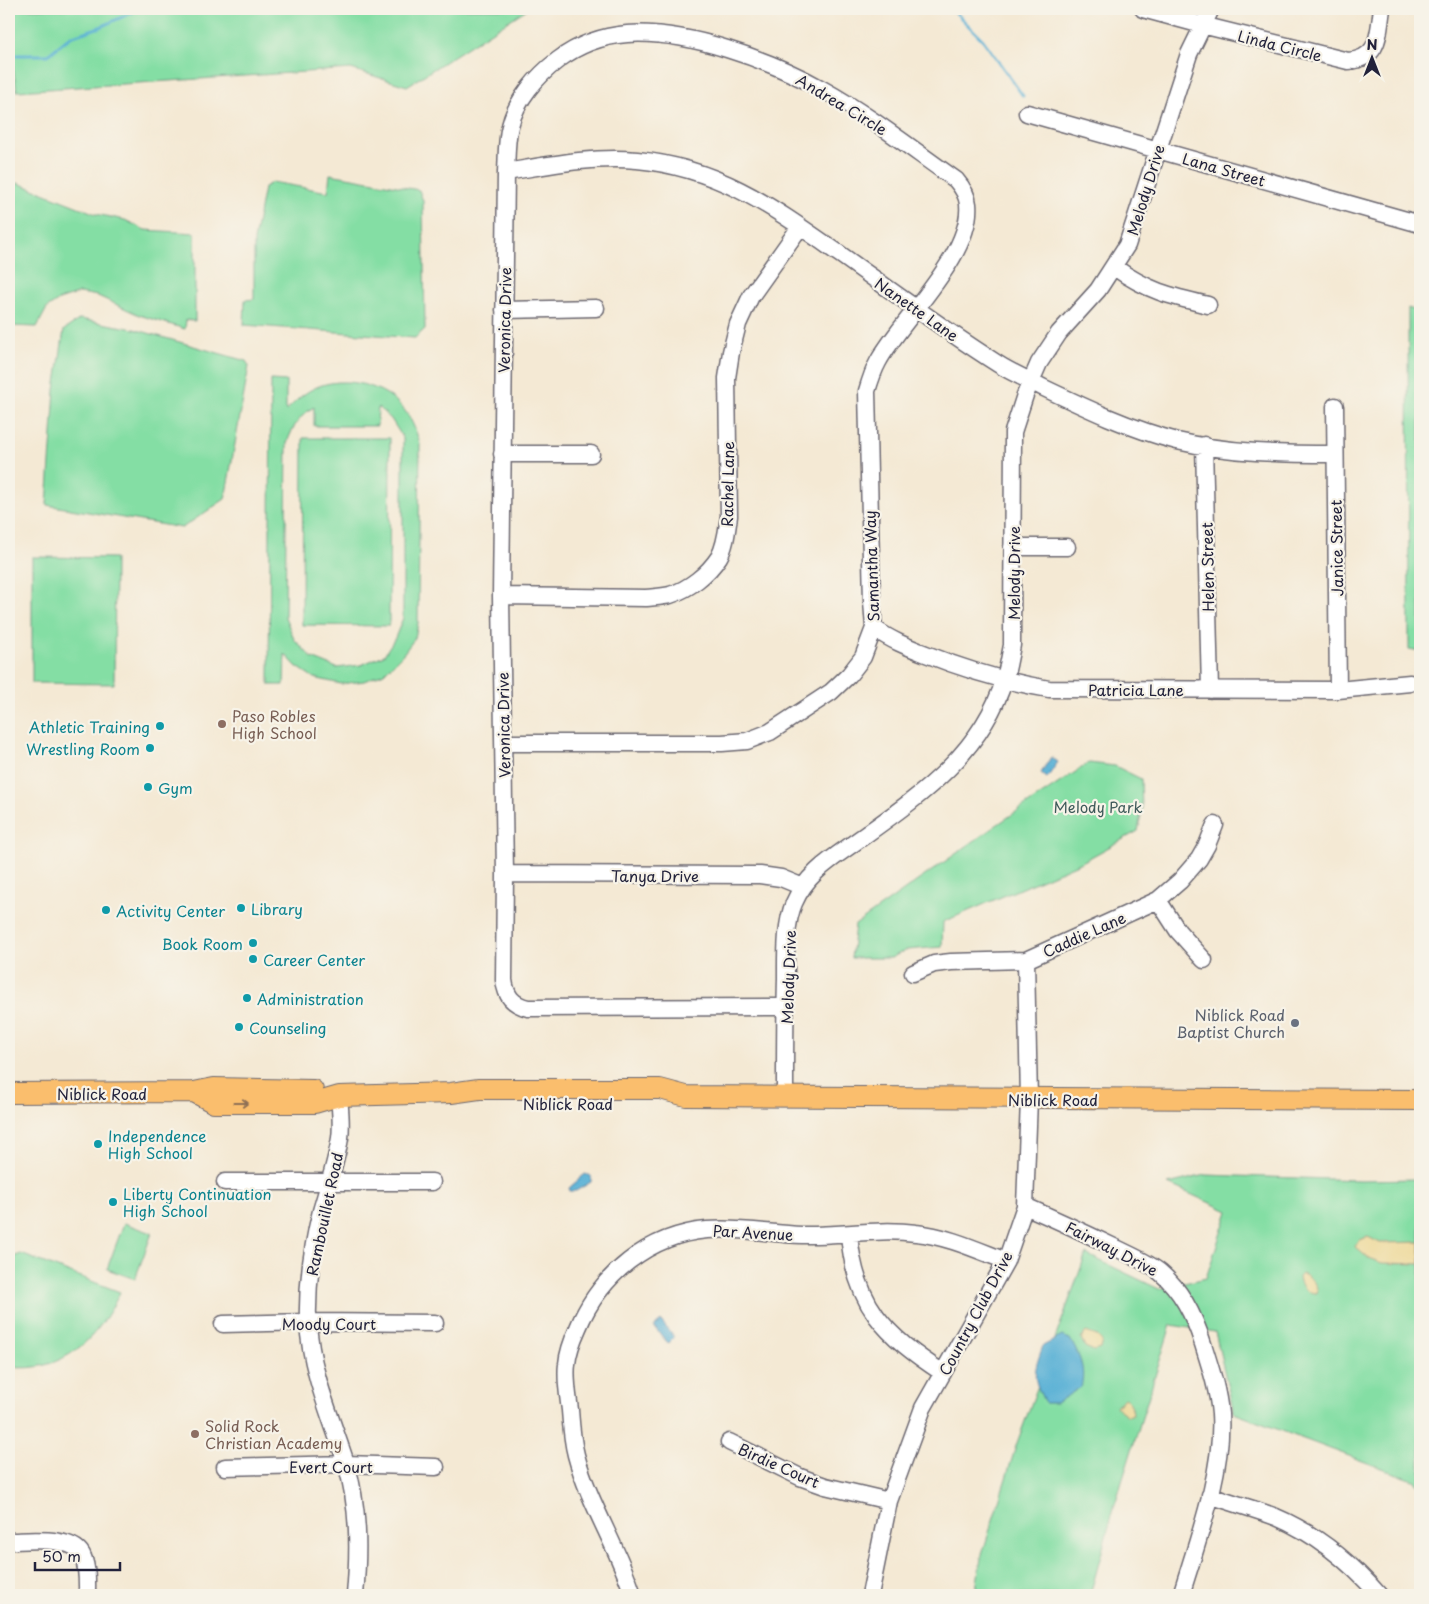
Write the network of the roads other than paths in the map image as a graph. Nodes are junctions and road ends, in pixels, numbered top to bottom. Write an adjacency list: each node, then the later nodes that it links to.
1 (1143, 9): 4 (street)
2 (1211, 9): 4 (street, Melody Drive)
3 (1382, 9): 4 (street, Linda Circle)
4 (1202, 25): 6 (street, Melody Drive)
5 (1027, 113): 6 (street, Lana Street)
6 (1157, 151): 8 (street, Lana Street); 10 (street, Melody Drive)
7 (506, 172): 9 (street, Nanette Lane); 13 (street, Andrea Circle); 14 (street, Veronica Drive)
8 (1420, 224)
9 (800, 227): 13 (street, Nanette Lane); 23 (street, Rachel Lane)
10 (1114, 267): 11 (street); 15 (street, Melody Drive)
11 (1208, 306)
12 (596, 308): 14 (street)
13 (917, 309): 15 (street, Nanette Lane); 24 (street, Samantha Way)
14 (504, 310): 18 (street, Veronica Drive)
15 (1030, 381): 17 (street, Nanette Lane); 21 (street, Melody Drive)
16 (1335, 406): 20 (street, Janice Street)
17 (1204, 445): 20 (street, Nanette Lane); 27 (street, Helen Street)
18 (502, 454): 19 (street); 23 (street, Veronica Drive)
19 (591, 454)
20 (1336, 454): 28 (street, Janice Street)
21 (1012, 547): 22 (street); 25 (street, Melody Drive)
22 (1068, 547)
23 (501, 596): 29 (street, Veronica Drive)
24 (874, 628): 25 (street, Patricia Lane); 29 (street, Samantha Way)
25 (1004, 679): 27 (street, Patricia Lane); 32 (street, Melody Drive)
26 (1410, 683): 28 (street, Patricia Lane)
27 (1210, 690): 28 (street, Patricia Lane)
28 (1338, 690)
29 (503, 743): 31 (street, Veronica Drive)
30 (1215, 824): 33 (street, Caddie Lane)
31 (505, 874): 32 (street, Tanya Drive); 37 (street, Veronica Drive)
32 (803, 886): 37 (street, Melody Drive)
33 (1158, 900): 34 (street, Caddie Lane); 35 (street)
34 (1026, 960): 36 (street, Caddie Lane); 41 (street, Country Club Drive)
35 (1204, 960)
36 (913, 973)
37 (785, 1007): 40 (street, Melody Drive)
38 (9, 1093): 39 (main road, Niblick Road)
39 (339, 1096): 40 (main road, Niblick Road); 44 (street, Rambouillet Road)
40 (786, 1096): 41 (main road, Niblick Road)
41 (1029, 1099): 42 (main road, Niblick Road); 46 (street, Country Club Drive)
42 (1420, 1100)
43 (225, 1182): 44 (street)
44 (330, 1182): 45 (street); 49 (street, Rambouillet Road)
45 (432, 1182)
46 (1024, 1206): 48 (street, Country Club Drive); 57 (street, Fairway Drive)
47 (849, 1234): 48 (street, Par Avenue); 52 (street); 62 (street, Par Avenue)
48 (1006, 1261): 52 (street, Country Club Drive)
49 (308, 1322): 50 (street, Moody Court); 51 (street, Moody Court); 54 (street, Rambouillet Road)
50 (435, 1323)
51 (223, 1324)
52 (942, 1374): 58 (street, Country Club Drive)
53 (728, 1442): 58 (street, Birdie Court)
54 (346, 1464): 55 (street, Evert Court); 56 (street, Evert Court); 61 (street, Rambouillet Road)
55 (226, 1467)
56 (436, 1467)
57 (1210, 1495): 64 (street, Fairway Drive); 65 (street)
58 (889, 1501): 63 (street, Country Club Drive)
59 (9, 1541): 60 (street)
60 (87, 1595)
61 (355, 1595)
62 (633, 1595)
63 (870, 1595)
64 (1181, 1595)
65 (1379, 1595)

